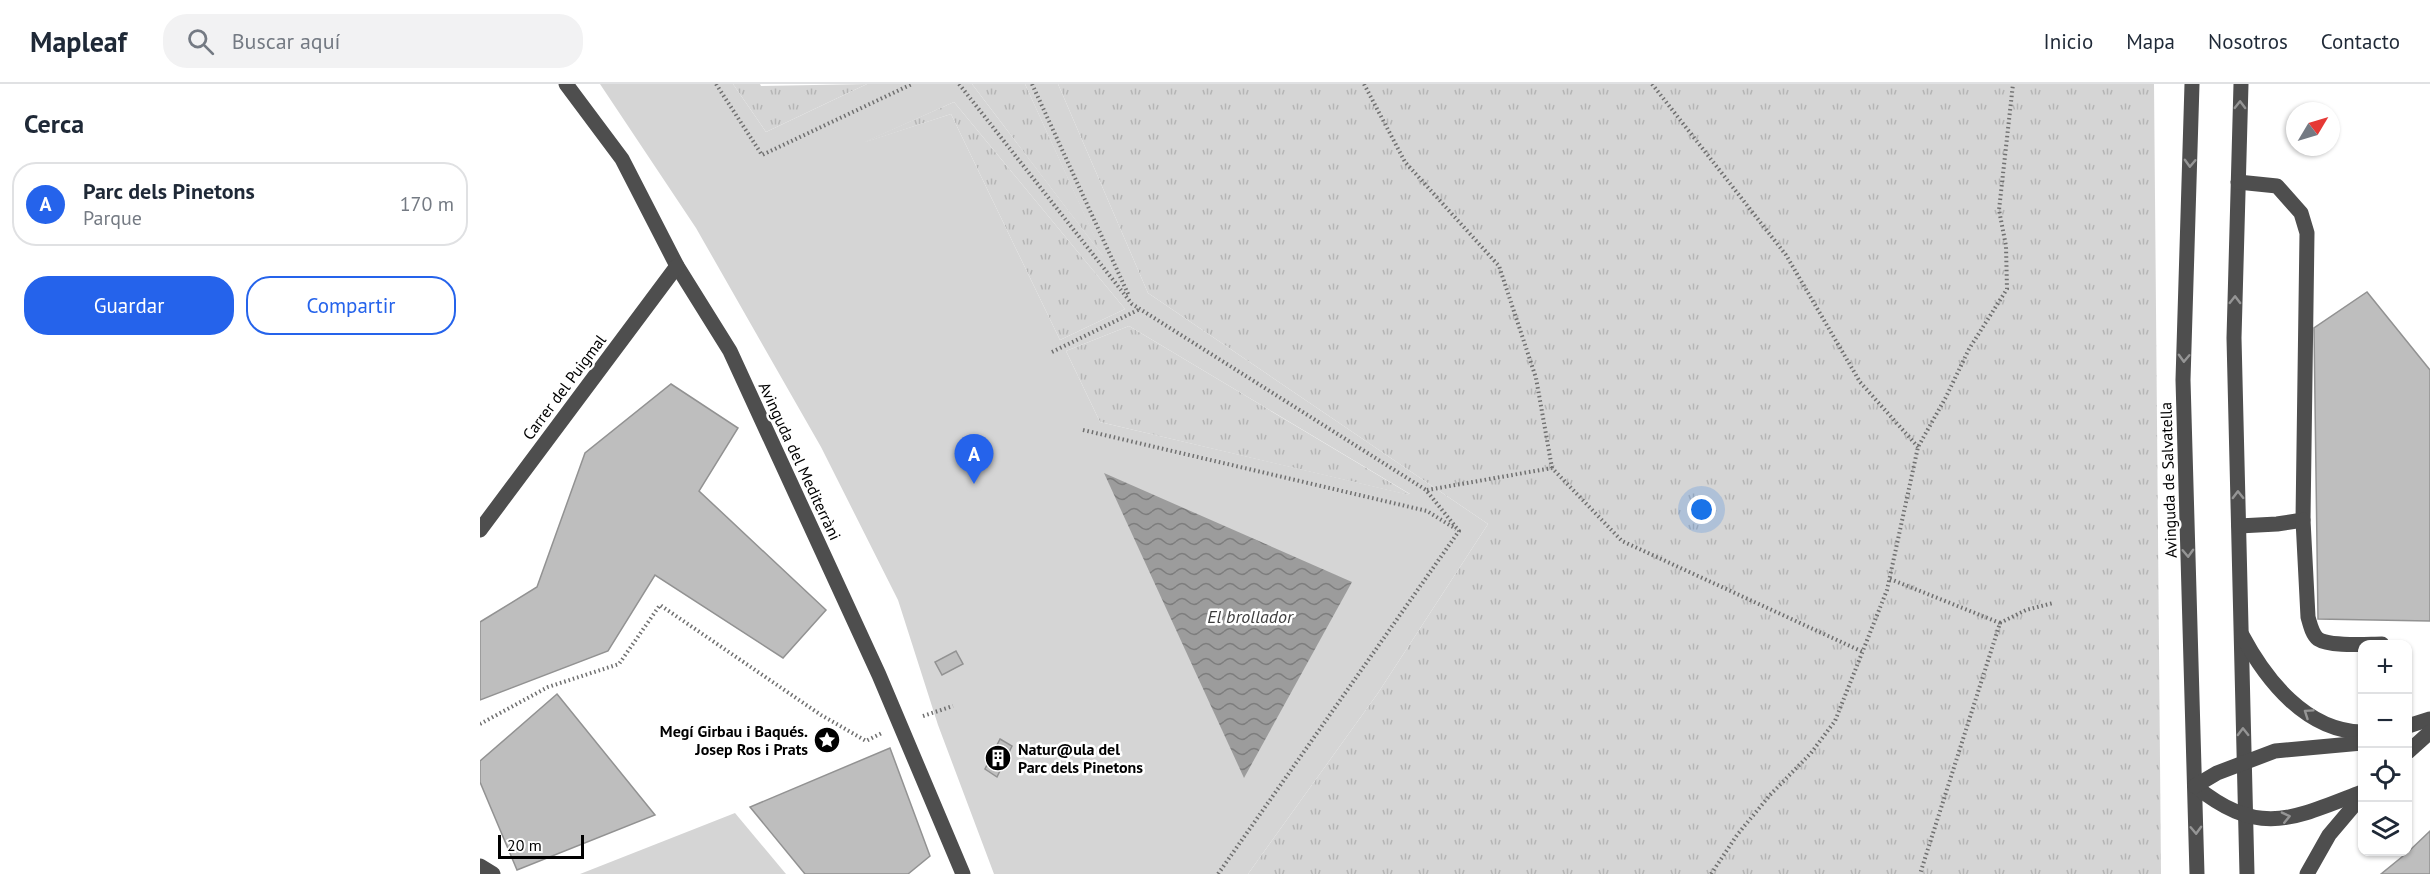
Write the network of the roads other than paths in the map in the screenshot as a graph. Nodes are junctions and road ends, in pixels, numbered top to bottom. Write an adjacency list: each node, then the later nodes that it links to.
1 (566, 84): 5 (street, Avinguda del Mediterràni)
2 (2192, 84): 18 (street, Avinguda de Salvatella, one-way to 18)
3 (2241, 84): 4 (street, one-way to 3)
4 (2238, 182): 6 (street); 7 (street, one-way to 4)
5 (677, 266): 8 (street, Carrer del Puigmal); 24 (street, Avinguda del Mediterràni)
6 (2303, 520): 7 (street); 10 (street)
7 (2239, 526): 9 (street)
8 (480, 530)
9 (2241, 633): 13 (street, one-way to 9); 17 (street, one-way to 9)
10 (2358, 644)
11 (2430, 719): 12 (street)
12 (2412, 725)
13 (2358, 732)
14 (2430, 732): 16 (street)
15 (2358, 743): 17 (street)
16 (2412, 748)
17 (2244, 762): 18 (street); 21 (street)
18 (2195, 786): 21 (street); 25 (street, Avinguda de Salvatella, one-way to 25)
19 (2358, 795): 21 (street, one-way to 19)
20 (2358, 799): 27 (street)
21 (2245, 817): 26 (street)
22 (480, 866): 23 (street)
23 (493, 874)
24 (963, 874)
25 (2197, 874)
26 (2247, 874)
27 (2307, 874)

